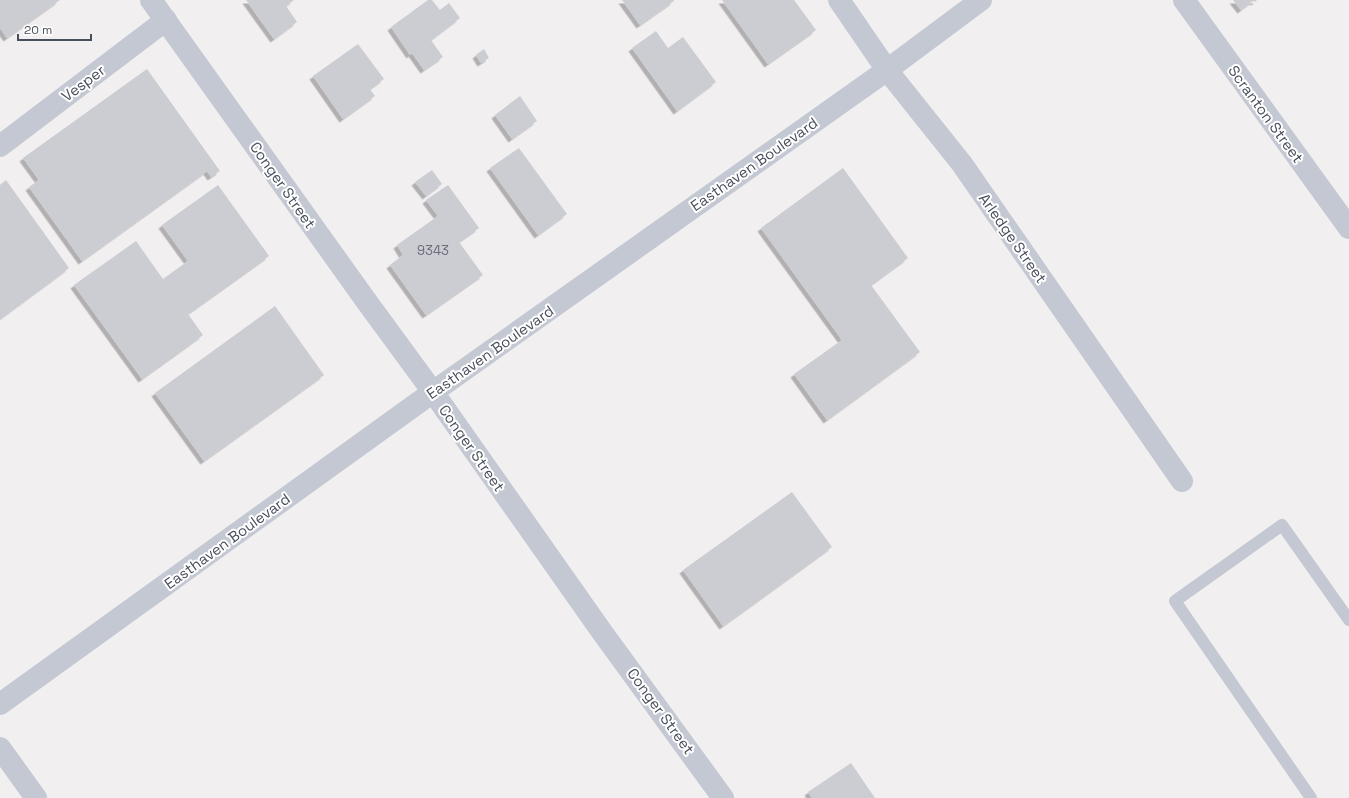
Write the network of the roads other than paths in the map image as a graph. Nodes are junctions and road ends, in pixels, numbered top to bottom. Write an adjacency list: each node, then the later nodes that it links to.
1 (152, 0): 5 (street, Conger Street)
2 (839, 0): 6 (street, Arledge Street)
3 (981, 0): 6 (street, Easthaven Boulevard)
4 (1184, 0): 8 (street, Scranton Street)
5 (166, 20): 7 (street, Vesper); 9 (street, Conger Street)
6 (887, 70): 9 (street, Easthaven Boulevard); 10 (street, Arledge Street)
7 (0, 146)
8 (1349, 228)
9 (433, 392): 12 (street, Easthaven Boulevard); 15 (street, Conger Street)
10 (1182, 481)
11 (1349, 620): 16 (lane)
12 (0, 704)
13 (0, 748): 14 (street)
14 (36, 798)
15 (723, 798)
16 (1311, 798)

